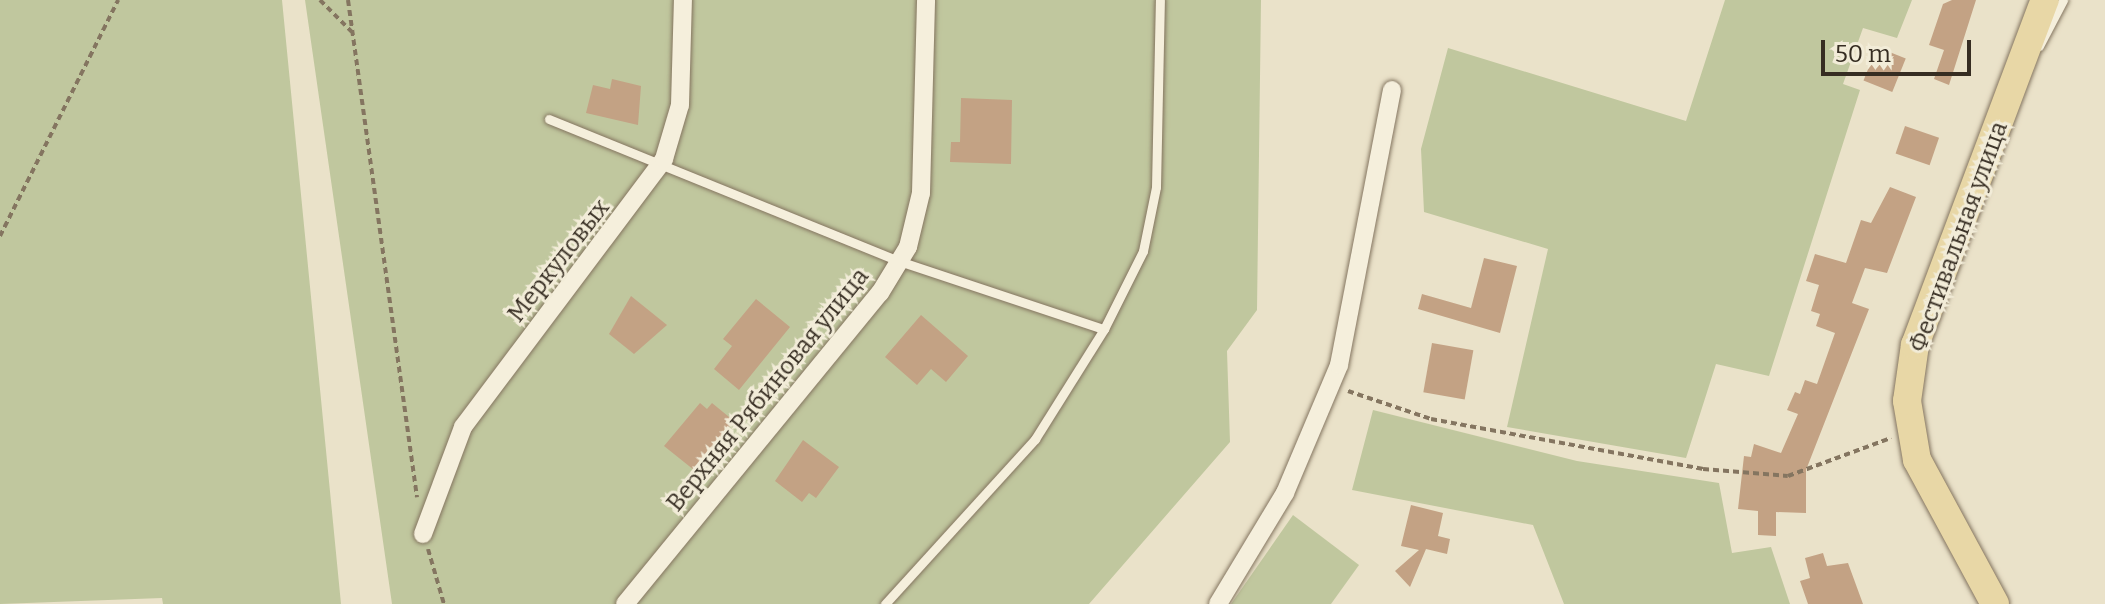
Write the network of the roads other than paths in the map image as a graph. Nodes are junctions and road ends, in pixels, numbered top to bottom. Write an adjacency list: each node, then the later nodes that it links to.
1 (683, 0): 9 (street, Меркуловых)
2 (926, 0): 10 (street, Верхняя Рябиновая улица)
3 (1160, 0): 11 (lane)
4 (2045, 0): 6 (main road, Фестивальная улица)
5 (2063, 0): 6 (lane)
6 (2022, 67): 16 (main road, Фестивальная улица)
7 (1392, 90): 15 (street)
8 (549, 119): 9 (lane)
9 (661, 165): 10 (lane); 12 (street, Меркуловых)
10 (899, 261): 11 (lane); 13 (street, Верхняя Рябиновая улица)
11 (1104, 329): 14 (lane)
12 (423, 534)
13 (625, 604)
14 (885, 604)
15 (1218, 604)
16 (1995, 604)

